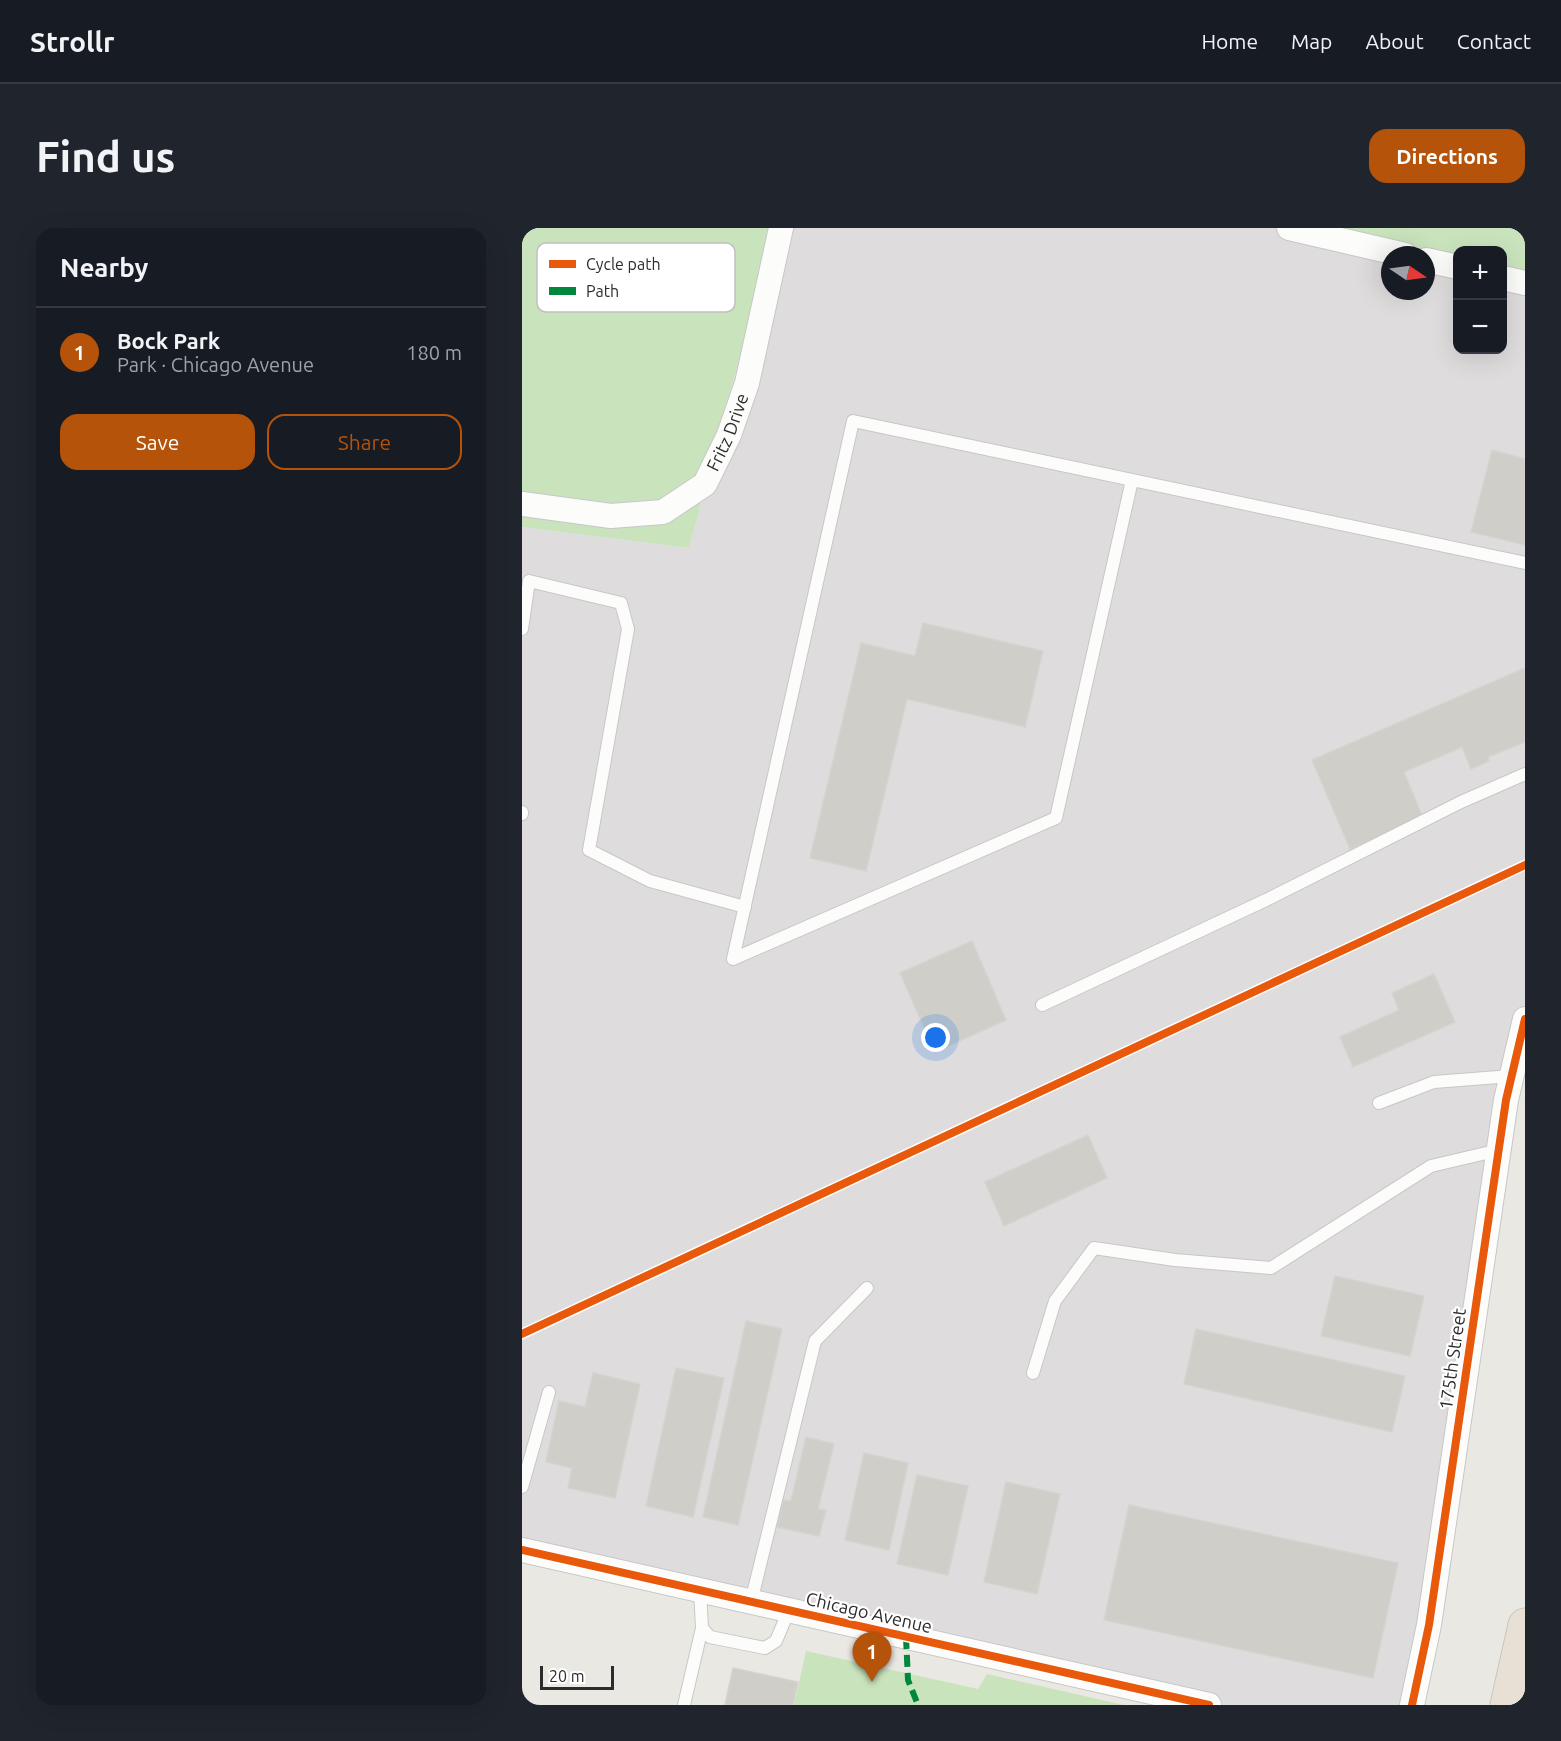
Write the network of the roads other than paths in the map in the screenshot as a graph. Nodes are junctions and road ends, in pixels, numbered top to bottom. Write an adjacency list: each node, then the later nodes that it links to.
1 (781, 228): 9 (street, Fritz Drive)
2 (1289, 228): 3 (street)
3 (1381, 249)
4 (1435, 262): 5 (street)
5 (1453, 266)
6 (1507, 279): 7 (street)
7 (1525, 283)
8 (1132, 480): 10 (lane); 13 (lane); 13 (lane)
9 (522, 504)
10 (1525, 563)
11 (522, 629): 13 (lane)
12 (1525, 774): 14 (lane)
13 (745, 907)
14 (1042, 1005)
15 (1525, 1019): 16 (street, 175th Street)
16 (1511, 1076): 17 (lane); 18 (street, 175th Street)
17 (1378, 1103)
18 (1498, 1150): 20 (lane); 31 (street, 175th Street)
19 (867, 1288): 25 (lane)
20 (1033, 1373)
21 (549, 1392): 22 (lane)
22 (522, 1487)
23 (522, 1550): 24 (street, Chicago Avenue)
24 (700, 1590): 25 (street, Chicago Avenue); 28 (lane)
25 (751, 1602): 26 (street, Chicago Avenue)
26 (789, 1610): 28 (lane); 30 (street, Chicago Avenue)
27 (1525, 1625): 32 (highway)
28 (702, 1628): 29 (lane)
29 (684, 1705)
30 (1209, 1705)
31 (1412, 1705)
32 (1507, 1705)

